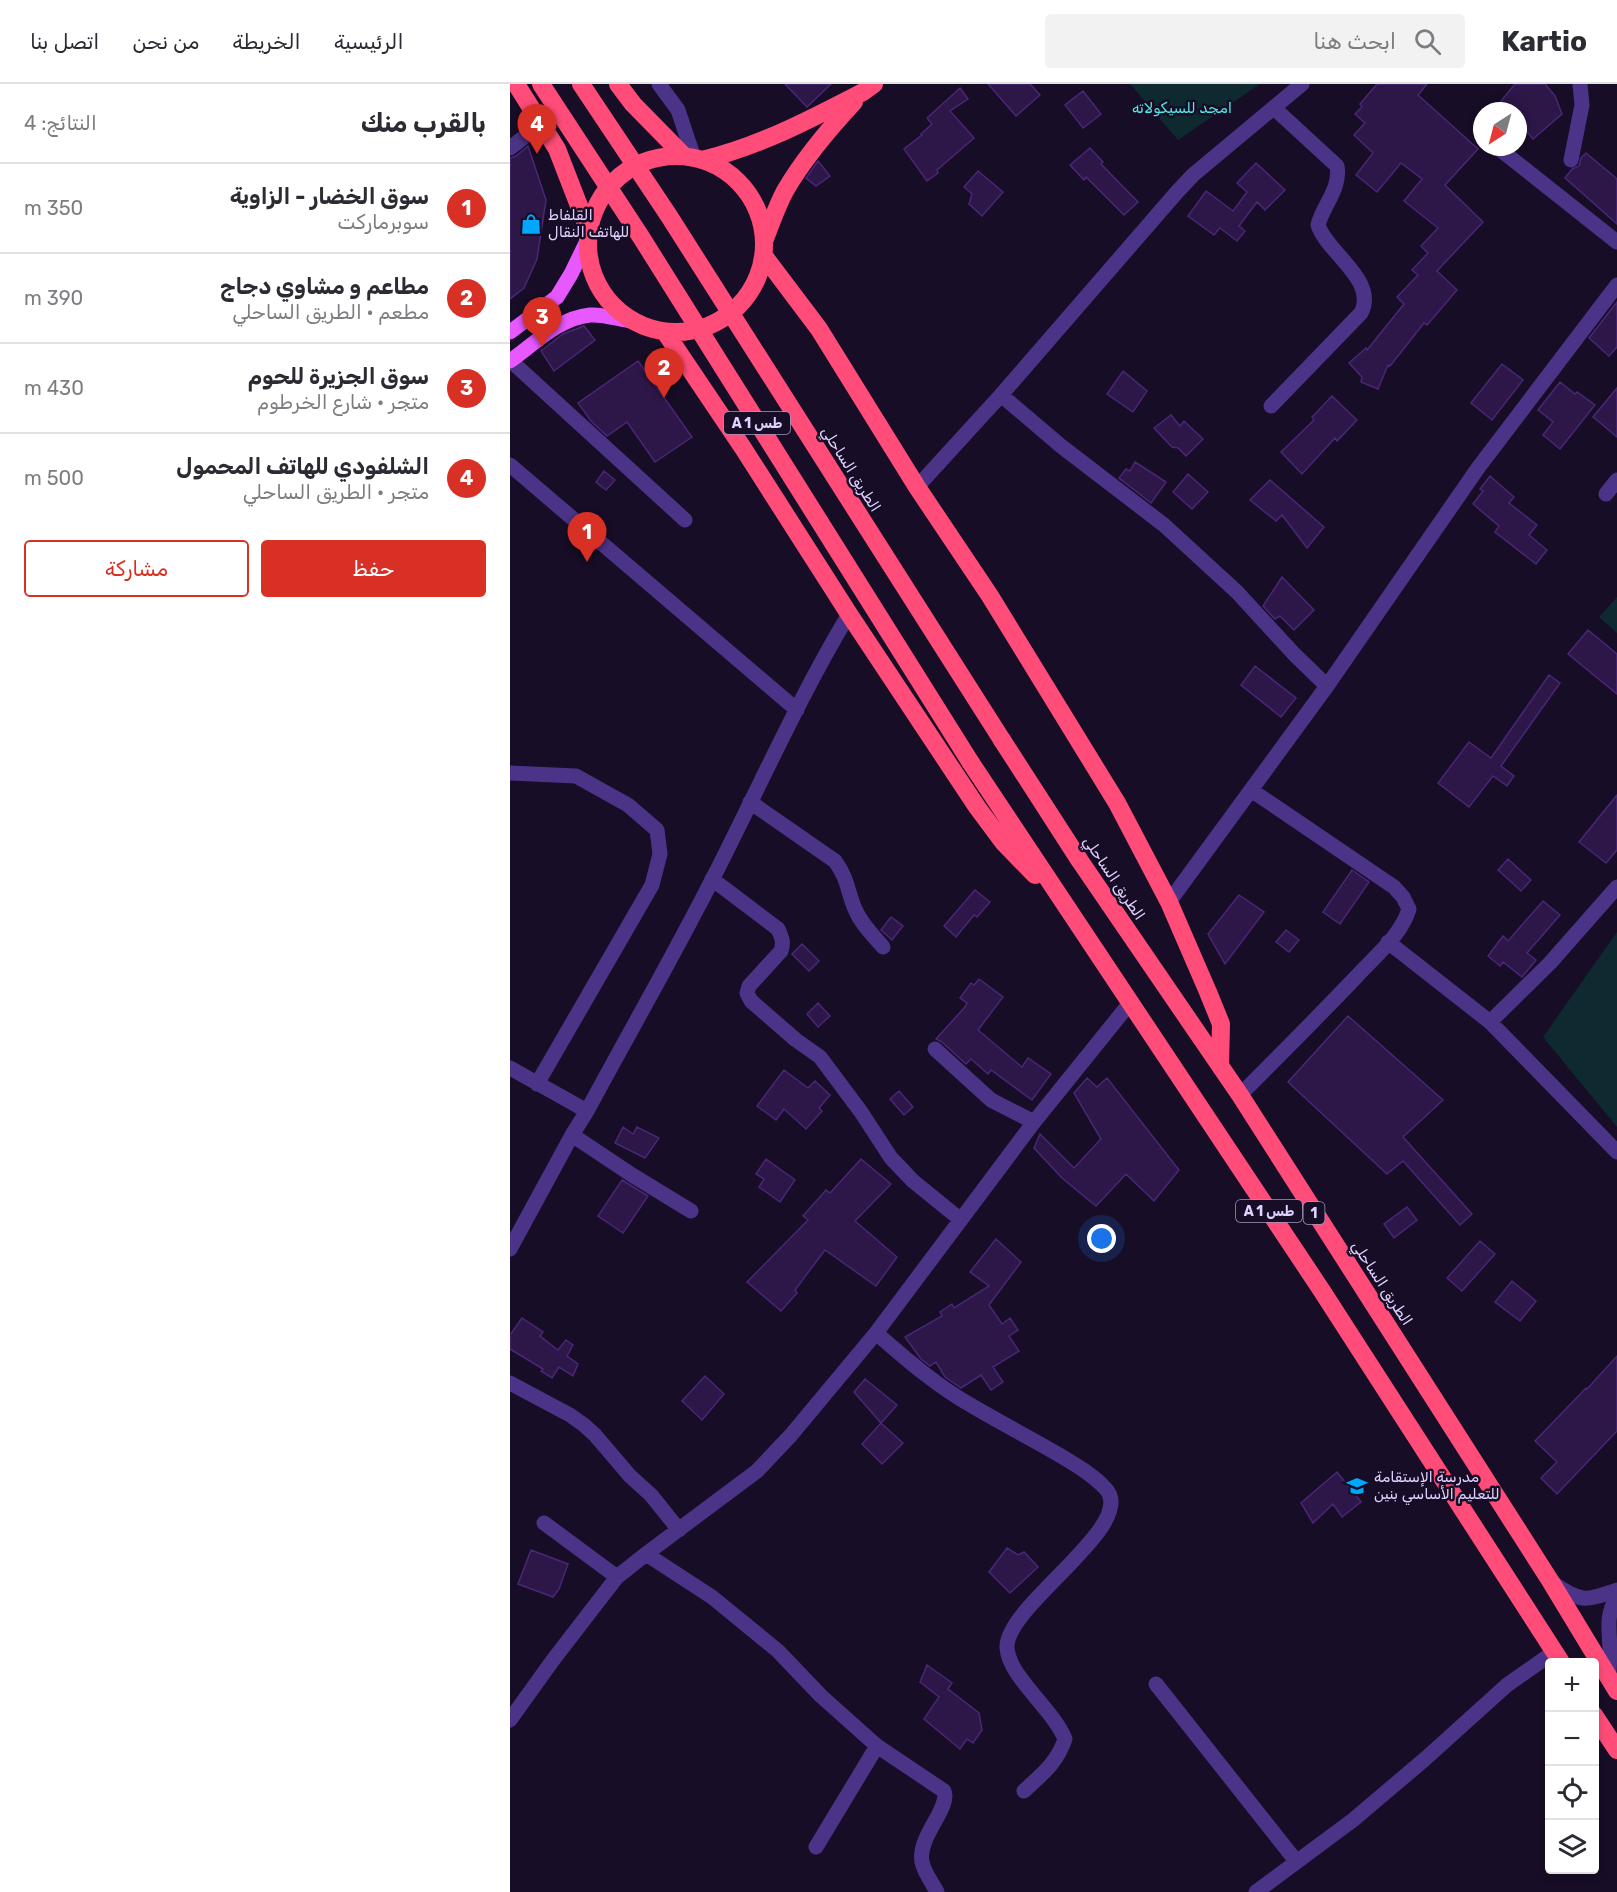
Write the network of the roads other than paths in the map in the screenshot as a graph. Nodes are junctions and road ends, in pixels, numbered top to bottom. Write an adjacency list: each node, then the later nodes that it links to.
1 (516, 84): 10 (highway)
2 (541, 84): 41 (highway, A 1 طس, bridge)
3 (581, 84): 34 (highway, الطريق الساحلي / A 1 طس, bridge)
4 (618, 84): 13 (highway)
5 (659, 84): 13 (street)
6 (1302, 84): 9 (street)
7 (1580, 84): 14 (street)
8 (868, 88): 13 (highway); 17 (highway)
9 (1274, 108): 24 (street); 25 (street)
10 (542, 123): 11 (street); 15 (highway)
11 (510, 148)
12 (1508, 156): 16 (street)
13 (693, 158): 15 (highway); 17 (highway)
14 (1571, 160)
15 (587, 235): 20 (highway); 21 (main road)
16 (1617, 242)
17 (764, 249): 22 (highway); 28 (highway)
18 (1617, 285): 19 (street)
19 (1612, 302): 32 (street)
20 (631, 321): 22 (highway); 23 (main road)
21 (510, 332)
22 (665, 332): 31 (highway)
23 (510, 361): 30 (street)
24 (1000, 395): 28 (street); 32 (street)
25 (1271, 406)
26 (510, 465): 33 (street)
27 (1617, 480): 29 (street)
28 (917, 487): 40 (highway)
29 (1606, 494)
30 (684, 520)
31 (849, 614): 33 (street); 41 (highway)
32 (1327, 686): 36 (street)
33 (797, 710): 37 (street)
34 (1002, 740): 47 (highway, الطريق الساحلي / 1)
35 (510, 772): 49 (street)
36 (1251, 790): 40 (street); 42 (street)
37 (750, 802): 38 (street); 43 (street)
38 (712, 879): 51 (street); 56 (street)
39 (1617, 887): 45 (street)
40 (1169, 902): 47 (highway)
41 (1068, 909): 44 (highway, A 1 طس)
42 (1388, 942): 45 (street); 50 (street)
43 (883, 947)
44 (1130, 1003): 52 (street); 67 (highway, A 1 طس)
45 (1490, 1022): 54 (street)
46 (935, 1049): 52 (street)
47 (1220, 1064): 50 (highway, الطريق الساحلي / 1)
48 (510, 1068): 49 (street)
49 (537, 1084): 51 (street)
50 (1240, 1095): 64 (highway, الطريق الساحلي / 1)
51 (587, 1111): 53 (street)
52 (1034, 1122): 56 (street)
53 (572, 1134): 55 (street); 57 (street)
54 (1617, 1152)
55 (691, 1211)
56 (961, 1220): 58 (street)
57 (511, 1245)
58 (876, 1333): 61 (street); 74 (street)
59 (510, 1383): 61 (street)
60 (544, 1523): 63 (street)
61 (679, 1530): 62 (street)
62 (646, 1554): 63 (street); 72 (street)
63 (617, 1577): 70 (street)
64 (1551, 1582): 65 (street); 69 (highway, الطريق الساحلي / 1)
65 (1617, 1590)
66 (1617, 1596): 69 (street)
67 (1558, 1657): 76 (street)
68 (1156, 1684): 76 (street)
69 (1613, 1684)
70 (510, 1720)
71 (1599, 1723): 73 (highway)
72 (877, 1746): 75 (street); 77 (street)
73 (1617, 1750)
74 (1024, 1791)
75 (816, 1848)
76 (1296, 1861): 78 (street)
77 (937, 1892)
78 (1256, 1892)

